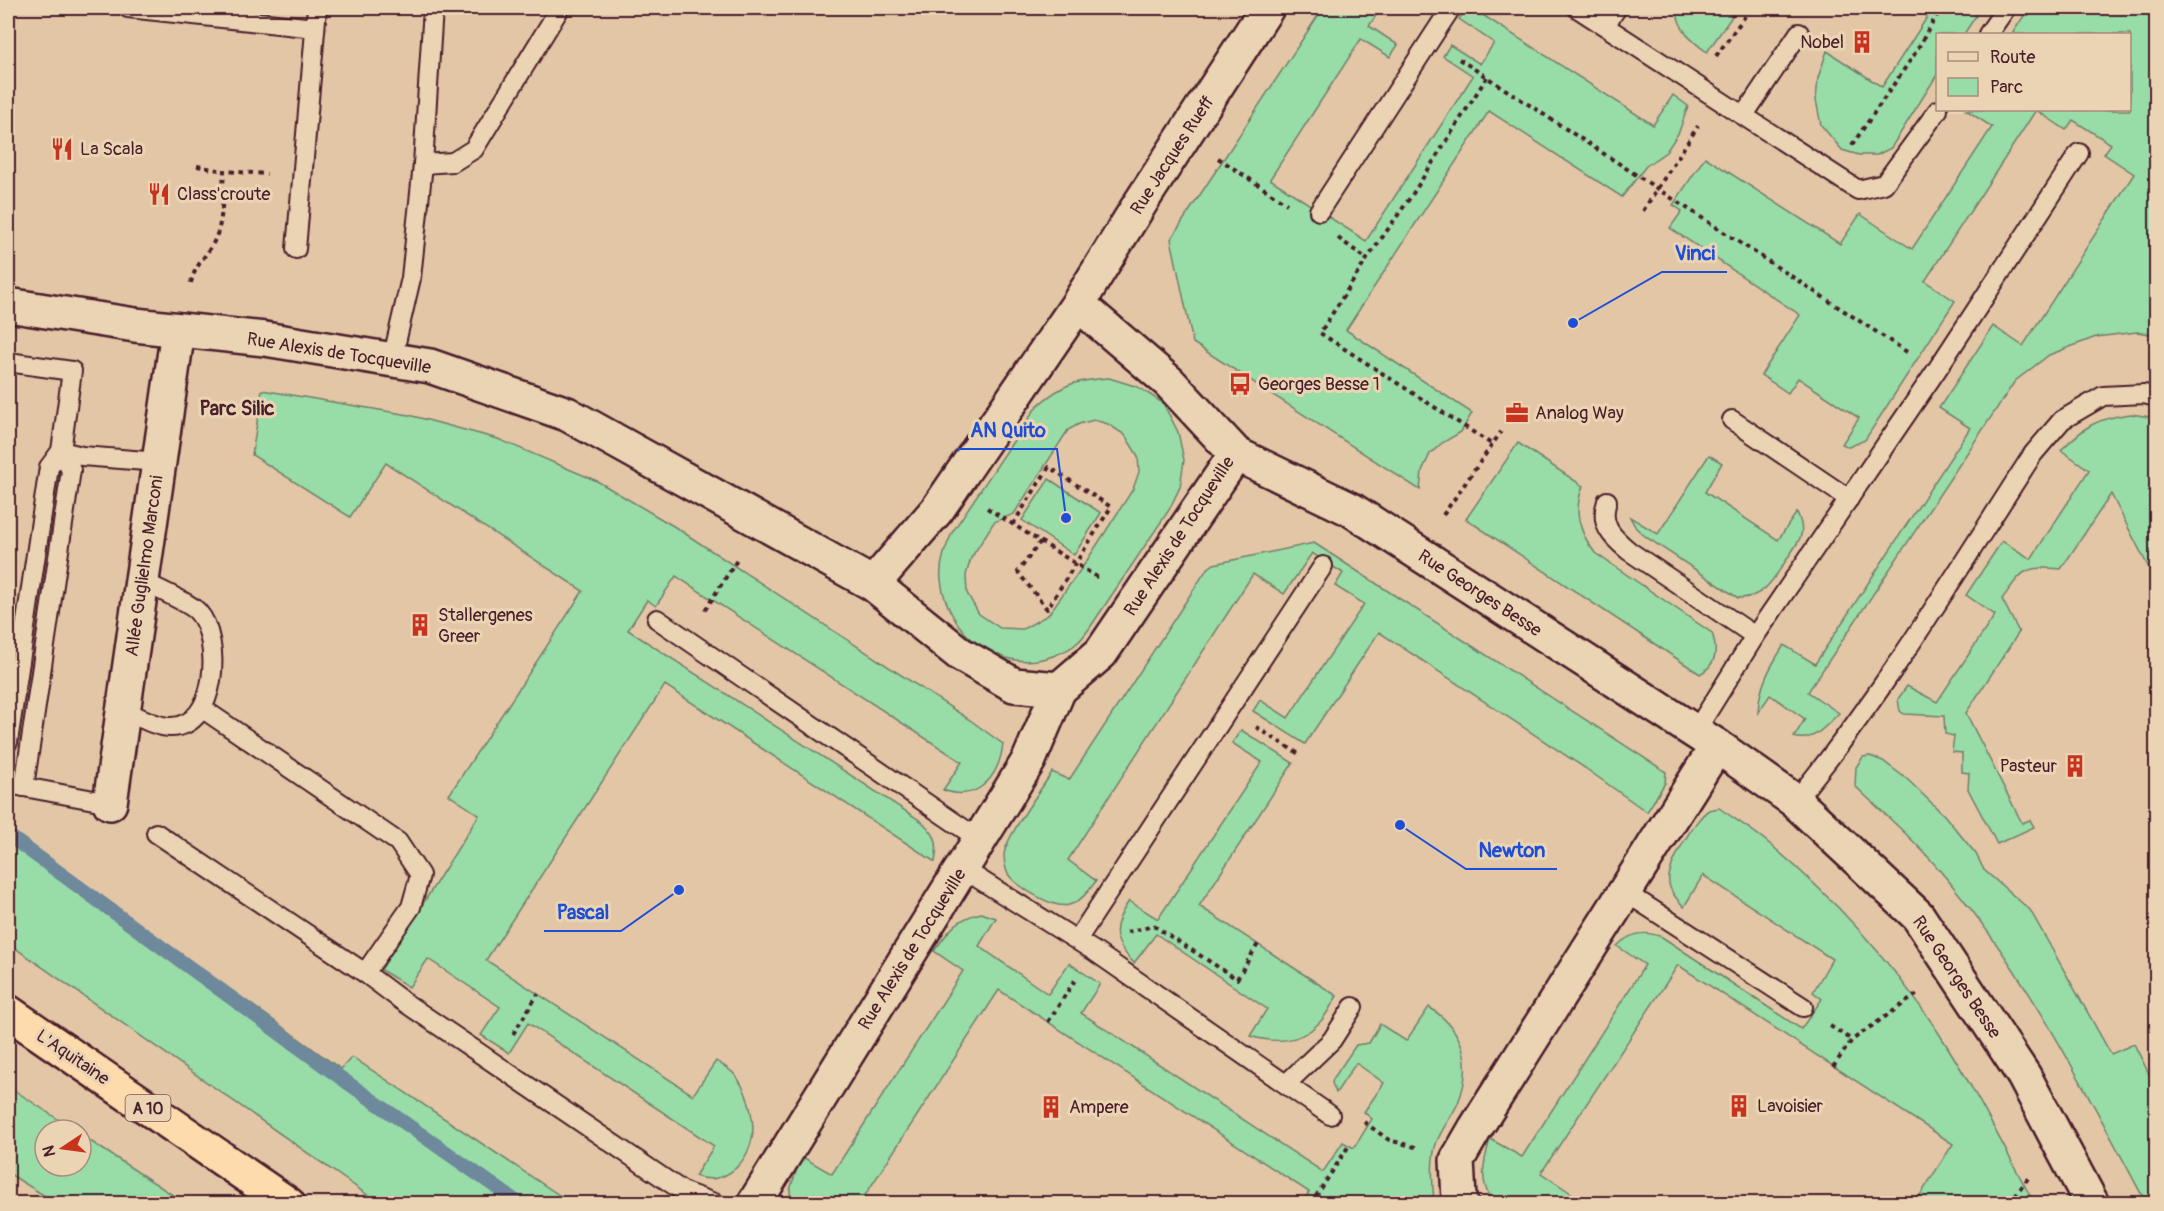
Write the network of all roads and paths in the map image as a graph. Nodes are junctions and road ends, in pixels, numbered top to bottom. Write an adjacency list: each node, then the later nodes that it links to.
1 (128, 8): 13 (lane)
2 (317, 8): 13 (lane)
3 (433, 8): 23 (lane)
4 (560, 8): 23 (lane)
5 (1267, 8): 33 (street, Rue Jacques Rueff)
6 (1451, 8): 16 (lane)
7 (1577, 8): 12 (lane)
8 (1617, 8): 12 (lane)
9 (1751, 8): 18 (path)
10 (1941, 8): 26 (path)
11 (2006, 8): 15 (lane)
12 (1605, 25): 18 (lane)
13 (315, 28): 27 (lane)
14 (1799, 33): 21 (lane)
15 (1989, 33)
16 (1431, 40): 17 (path); 29 (lane)
17 (1487, 77): 28 (path); 42 (path)
18 (1696, 84): 19 (lane)
19 (1718, 97): 21 (lane); 28 (path)
20 (1937, 111): 26 (lane)
21 (1744, 115): 26 (lane)
22 (2079, 153): 38 (lane)
23 (423, 164): 36 (lane)
24 (197, 166): 25 (path)
25 (224, 171): 27 (path); 32 (path)
26 (1832, 173)
27 (301, 177): 31 (lane)
28 (1658, 189): 30 (path); 38 (path)
29 (1319, 211)
30 (1643, 211)
31 (296, 249)
32 (191, 283)
33 (1078, 304): 44 (street, Rue Alexis de Tocqueville); 56 (street)
34 (8, 305): 35 (street, Rue Alexis de Tocqueville)
35 (178, 330): 36 (street, Rue Alexis de Tocqueville); 45 (street, Allée Guglielmo Marconi)
36 (392, 360): 56 (street, Rue Alexis de Tocqueville)
37 (8, 362): 43 (lane)
38 (1936, 371): 46 (lane)
39 (2157, 397): 69 (lane)
40 (1732, 420): 46 (lane)
41 (1501, 432): 42 (path)
42 (1493, 445): 49 (path)
43 (61, 451): 45 (lane); 65 (lane); 68 (lane)
44 (1236, 454): 57 (street, Rue Alexis de Tocqueville); 64 (street, Rue Georges Besse)
45 (159, 462): 55 (street, Allée Guglielmo Marconi)
46 (1849, 499): 59 (lane)
47 (1607, 501): 59 (lane)
48 (985, 506): 50 (path)
49 (1443, 515)
50 (1013, 524): 51 (path); 53 (path)
51 (1040, 542): 53 (path); 53 (path)
52 (737, 560): 60 (path)
53 (1077, 564): 57 (path)
54 (1323, 566): 75 (lane)
55 (142, 580): 62 (lane); 63 (street, Allée Guglielmo Marconi)
56 (873, 584): 61 (street, Rue Alexis de Tocqueville)
57 (1136, 602): 61 (street, Rue Alexis de Tocqueville)
58 (657, 619): 60 (lane)
59 (1755, 636): 64 (lane)
60 (687, 639): 72 (lane)
61 (1059, 689): 72 (street, Rue Alexis de Tocqueville)
62 (203, 709): 63 (lane); 78 (lane)
63 (123, 710): 70 (street, Allée Guglielmo Marconi)
64 (1706, 739): 69 (street, Rue Georges Besse); 74 (street)
65 (8, 742)
66 (1289, 748): 67 (path)
67 (1299, 754)
68 (16, 785): 70 (lane)
69 (1795, 801): 99 (street, Rue Georges Besse)
70 (110, 803)
71 (156, 833): 78 (lane)
72 (980, 840): 73 (street, Rue Alexis de Tocqueville)
73 (963, 869): 75 (lane); 95 (street, Rue Alexis de Tocqueville)
74 (1625, 892): 82 (lane); 91 (street)
75 (1077, 940): 77 (lane)
76 (1258, 944): 77 (path)
77 (1094, 951): 84 (path); 87 (lane)
78 (365, 973): 85 (lane)
79 (1919, 993): 86 (path)
80 (538, 994): 85 (path)
81 (1353, 1007): 87 (lane)
82 (1803, 1007)
83 (8, 1012): 93 (highway, L'Aquitaine / A 10)
84 (1048, 1022)
85 (494, 1064): 94 (lane)
86 (1833, 1067)
87 (1286, 1084): 88 (lane)
88 (1330, 1115)
89 (1358, 1131): 91 (path)
90 (1352, 1140): 96 (path)
91 (1458, 1160): 97 (street)
92 (2028, 1178): 98 (path)
93 (288, 1203)
94 (717, 1203)
95 (754, 1203)
96 (1311, 1203)
97 (1461, 1203)
98 (2010, 1203)
99 (2092, 1203)

